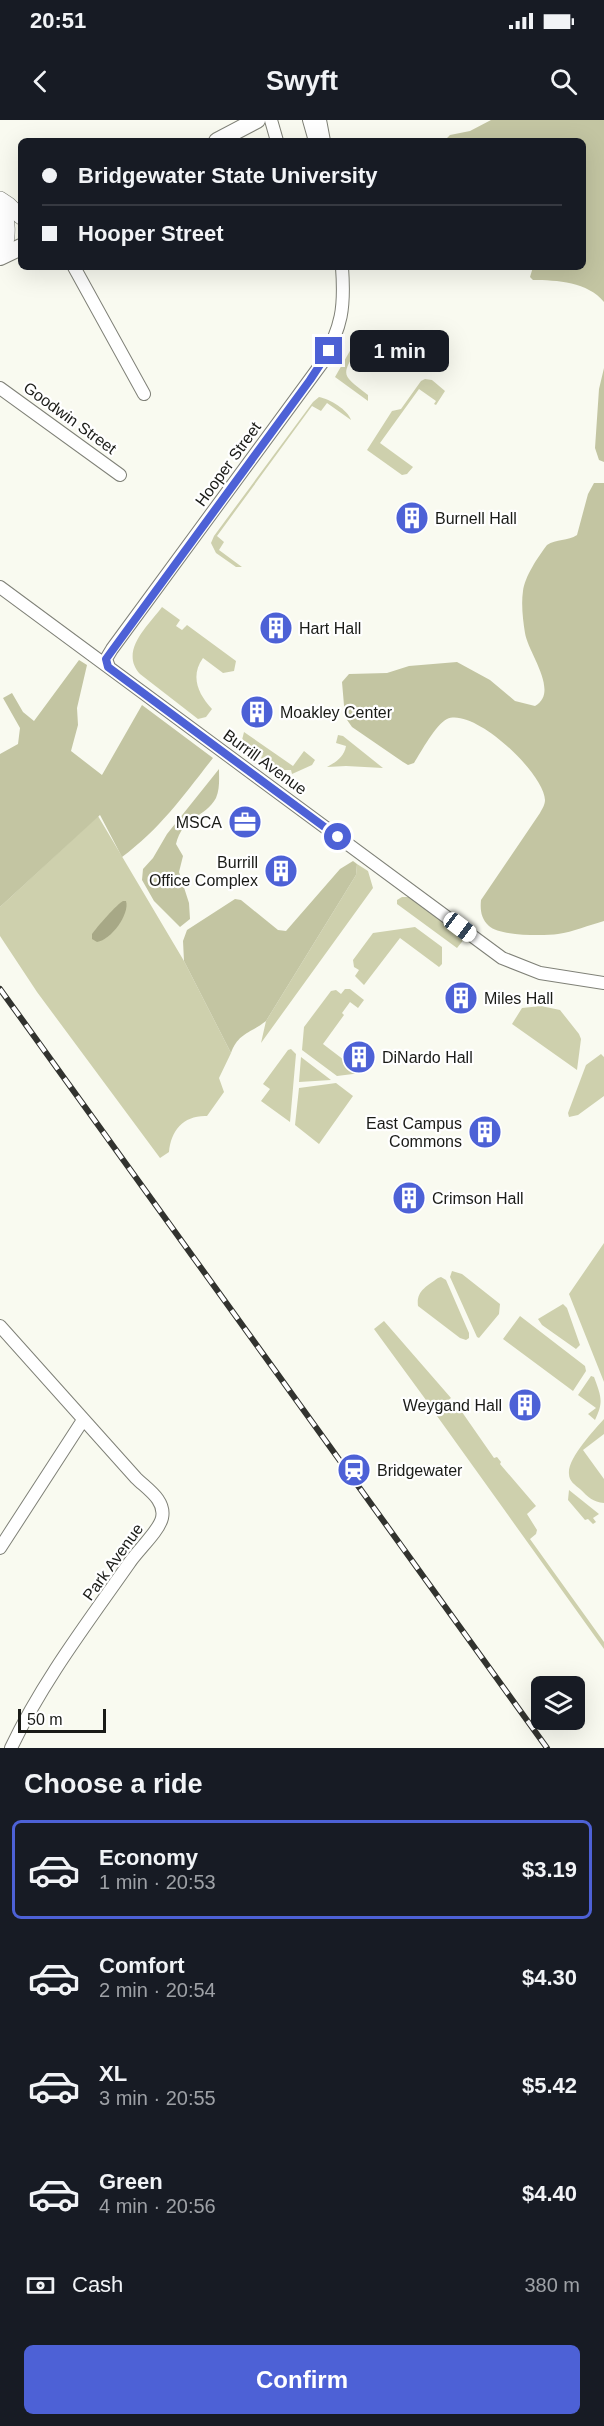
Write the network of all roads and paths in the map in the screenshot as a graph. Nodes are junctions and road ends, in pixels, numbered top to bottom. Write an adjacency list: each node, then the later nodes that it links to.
1 (257, 120): 5 (main road)
2 (271, 120): 6 (street)
3 (309, 120): 7 (street)
4 (320, 120): 8 (street)
5 (223, 138)
6 (276, 138)
7 (314, 138)
8 (323, 138)
9 (0, 193): 11 (street)
10 (0, 199): 13 (street)
11 (18, 202)
12 (0, 207): 15 (street)
13 (18, 214)
14 (18, 248): 15 (main road)
15 (2, 256)
16 (76, 270): 19 (street)
17 (342, 270): 22 (street, Hooper Street)
18 (0, 388): 20 (street, Goodwin Street)
19 (144, 394)
20 (120, 475)
21 (0, 587): 22 (street, Burrill Avenue)
22 (108, 667): 23 (street, Burrill Avenue)
23 (604, 983)
24 (0, 1326): 25 (street, Park Avenue)
25 (83, 1420): 26 (street); 27 (street, Park Avenue)
26 (0, 1548)
27 (11, 1748)

